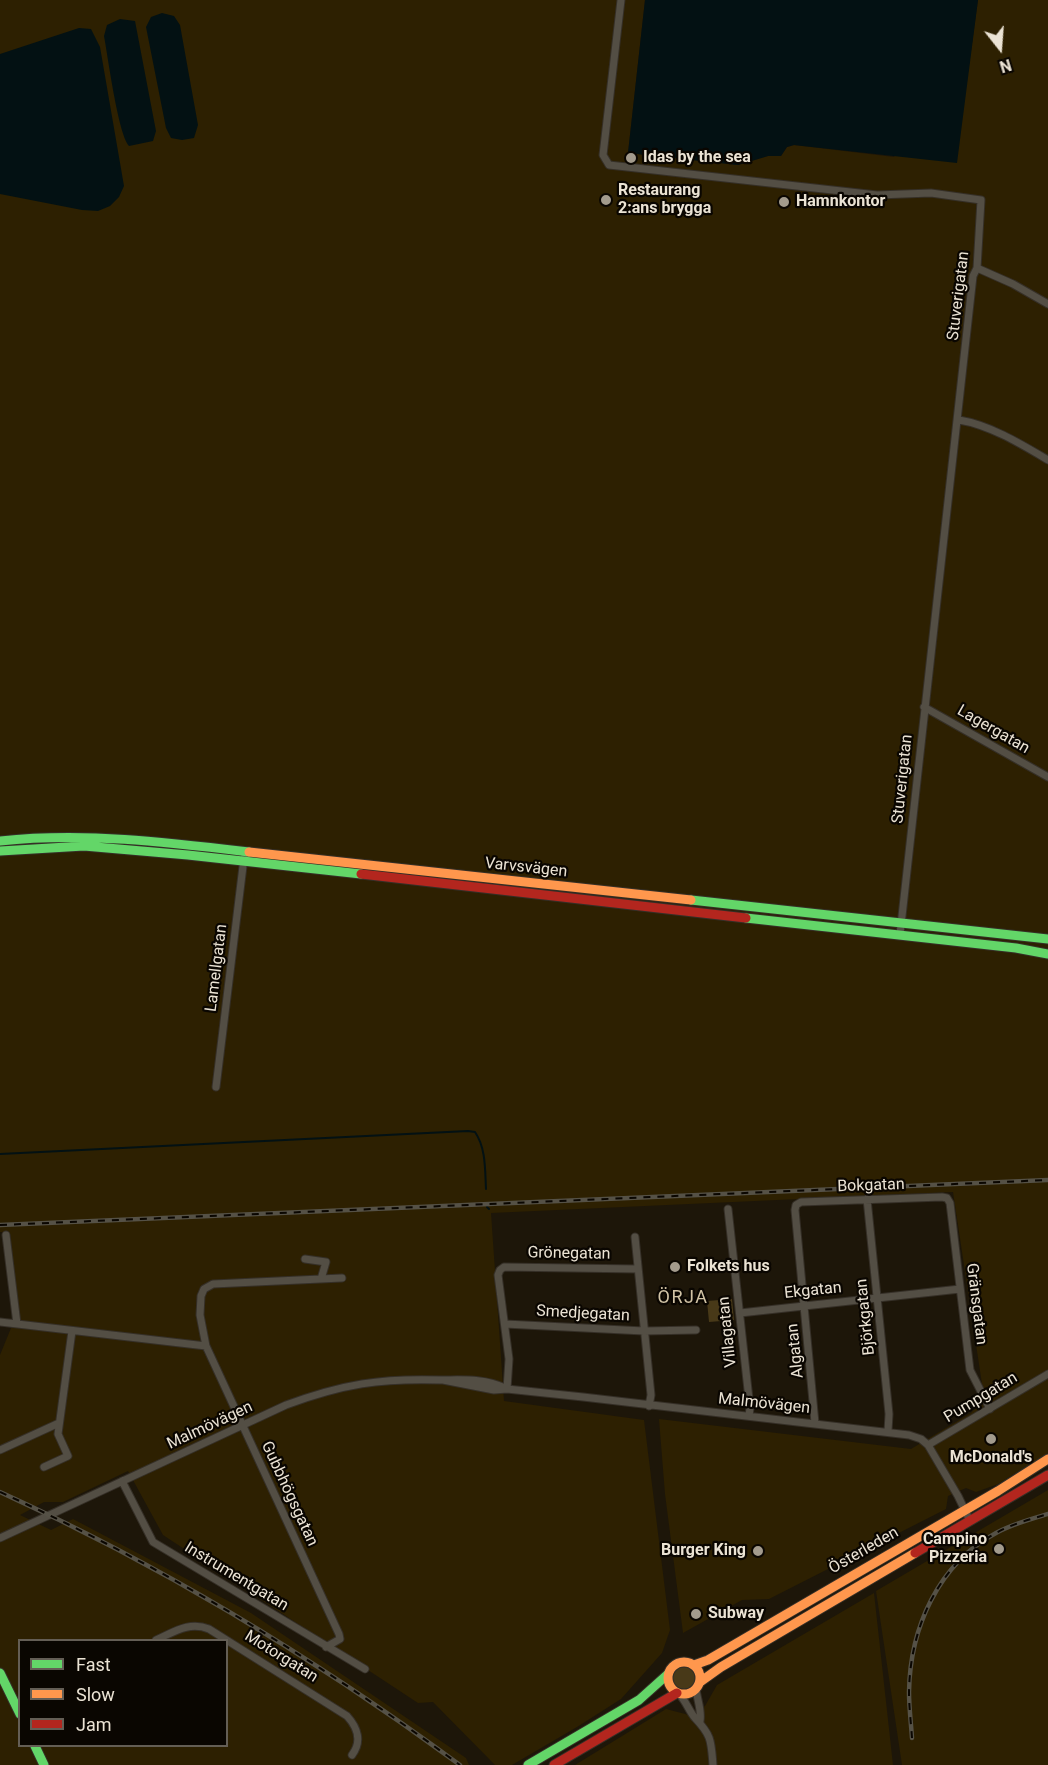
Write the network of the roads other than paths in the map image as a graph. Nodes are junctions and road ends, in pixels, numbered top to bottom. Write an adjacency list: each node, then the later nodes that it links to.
1 (621, 0): 2 (street, Stuverigatan)
2 (977, 268): 3 (street); 4 (street, Stuverigatan)
3 (1048, 304)
4 (959, 420): 5 (street); 6 (street, Stuverigatan)
5 (1048, 460)
6 (924, 706): 7 (street, Lagergatan); 11 (street, Stuverigatan)
7 (1048, 777)
8 (0, 841): 10 (main road, Varvsvägen)
9 (0, 851): 10 (main road, Varvsvägen)
10 (244, 857): 11 (main road, Varvsvägen); 12 (main road, Varvsvägen); 17 (street, Lamellgatan)
11 (902, 923): 12 (street, Stuverigatan); 13 (main road, Varvsvägen)
12 (900, 934): 14 (main road, Varvsvägen)
13 (1048, 939)
14 (1016, 948): 15 (main road, Varvsvägen); 16 (main road, Varvsvägen)
15 (1048, 948)
16 (1048, 954)
17 (216, 1087)
18 (947, 1198): 19 (street, Bokgatan); 28 (street, Gränsgatan)
19 (867, 1199): 20 (street, Bokgatan); 29 (street, Björkgatan)
20 (796, 1205): 30 (street, Algatan)
21 (728, 1209): 31 (street, Villagatan)
22 (6, 1235): 33 (street)
23 (635, 1237): 25 (street)
24 (305, 1259): 27 (street)
25 (638, 1269): 34 (street, Grönegatan); 35 (street)
26 (342, 1278): 27 (street, Gubbhögsgatan)
27 (321, 1280): 38 (street, Gubbhögsgatan)
28 (960, 1289): 29 (street, Ekgatan); 42 (street, Gränsgatan)
29 (878, 1298): 30 (street, Ekgatan); 47 (street, Björkgatan)
30 (805, 1306): 31 (street, Ekgatan); 45 (street, Algatan)
31 (740, 1313): 43 (street, Villagatan)
32 (0, 1323): 33 (street)
33 (17, 1324): 37 (street)
34 (505, 1324): 35 (street, Smedjegatan); 40 (street)
35 (644, 1330): 36 (street, Smedjegatan); 41 (street)
36 (696, 1330)
37 (72, 1331): 38 (street); 44 (street)
38 (206, 1346): 46 (street, Gubbhögsgatan)
39 (1048, 1374): 42 (street, Pumpgatan)
40 (507, 1389): 41 (street, Malmövägen); 46 (street, Malmövägen)
41 (650, 1406): 43 (street, Malmövägen)
42 (990, 1408): 48 (street, Pumpgatan)
43 (749, 1416): 45 (street, Malmövägen)
44 (59, 1423): 49 (street); 51 (street)
45 (815, 1423): 47 (street, Malmövägen)
46 (242, 1426): 53 (street, Malmövägen); 60 (street, Gubbhögsgatan)
47 (888, 1431): 48 (street, Malmövägen)
48 (928, 1445): 54 (street)
49 (0, 1450)
50 (1048, 1459): 54 (main road, Österleden)
51 (44, 1467)
52 (1048, 1476): 55 (main road, Österleden)
53 (122, 1481): 56 (street, Malmövägen); 60 (street, Instrumentgatan)
54 (965, 1509): 55 (street); 61 (main road, Österleden)
55 (970, 1521): 65 (main road, Österleden)
56 (0, 1538)
57 (160, 1639): 58 (street, Motorgatan)
58 (225, 1639)
59 (228, 1641): 70 (street, Motorgatan)
60 (326, 1647): 62 (street, Instrumentgatan)
61 (694, 1665): 64 (main road); 65 (main road)
62 (365, 1669)
63 (0, 1673): 67 (main road)
64 (668, 1674): 66 (main road); 72 (main road)
65 (698, 1685): 66 (main road); 68 (street)
66 (678, 1693): 68 (street); 73 (main road)
67 (18, 1709)
68 (700, 1721): 74 (street)
69 (35, 1747): 71 (main road)
70 (352, 1755)
71 (44, 1765)
72 (528, 1765)
73 (554, 1765)
74 (713, 1765)

